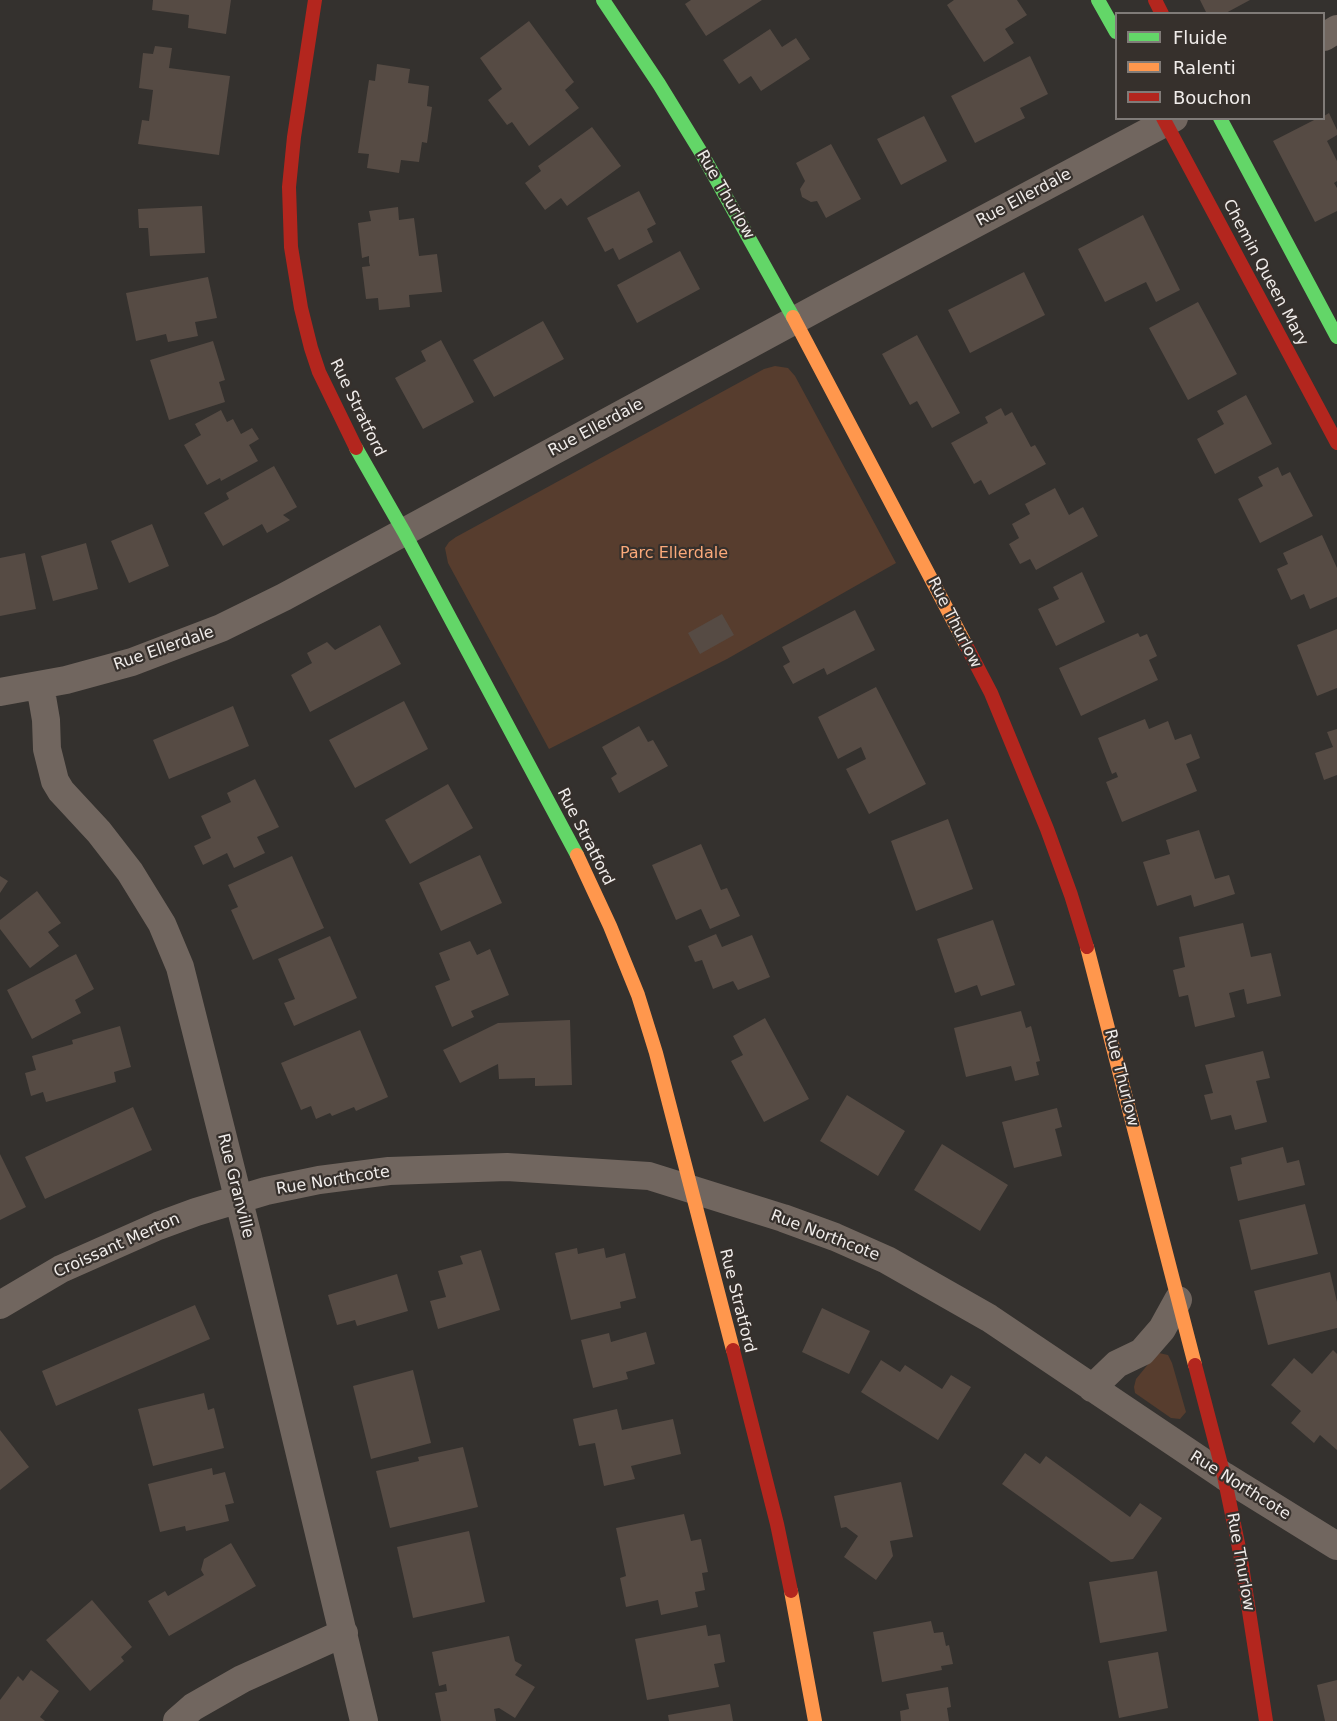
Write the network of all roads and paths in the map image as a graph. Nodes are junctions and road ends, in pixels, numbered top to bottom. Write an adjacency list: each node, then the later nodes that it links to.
1 (315, 0): 10 (street, Rue Stratford)
2 (603, 0): 7 (street, Rue Thurlow)
3 (1098, 0): 4 (street)
4 (1115, 30)
5 (1168, 120): 7 (street, Rue Ellerdale); 9 (street, Chemin Queen Mary)
6 (1221, 120): 8 (street, Chemin Queen Mary)
7 (795, 320): 10 (street, Rue Ellerdale); 15 (street, Rue Thurlow)
8 (1337, 337)
9 (1337, 443)
10 (404, 532): 11 (street, Rue Ellerdale); 13 (street, Rue Stratford)
11 (40, 685): 12 (street, Rue Ellerdale); 14 (street, Rue Granville)
12 (0, 692)
13 (690, 1189): 14 (street, Rue Northcote); 17 (street, Rue Northcote); 23 (street, Rue Stratford)
14 (239, 1200): 16 (street, Croissant Merton); 20 (street, Rue Granville)
15 (1178, 1300): 17 (street); 18 (street, Rue Thurlow)
16 (0, 1305)
17 (1092, 1388): 18 (street, Rue Northcote)
18 (1224, 1476): 19 (street, Rue Northcote); 24 (street, Rue Thurlow)
19 (1337, 1546)
20 (344, 1633): 21 (street); 22 (street, Rue Granville)
21 (177, 1721)
22 (364, 1721)
23 (815, 1721)
24 (1266, 1721)

